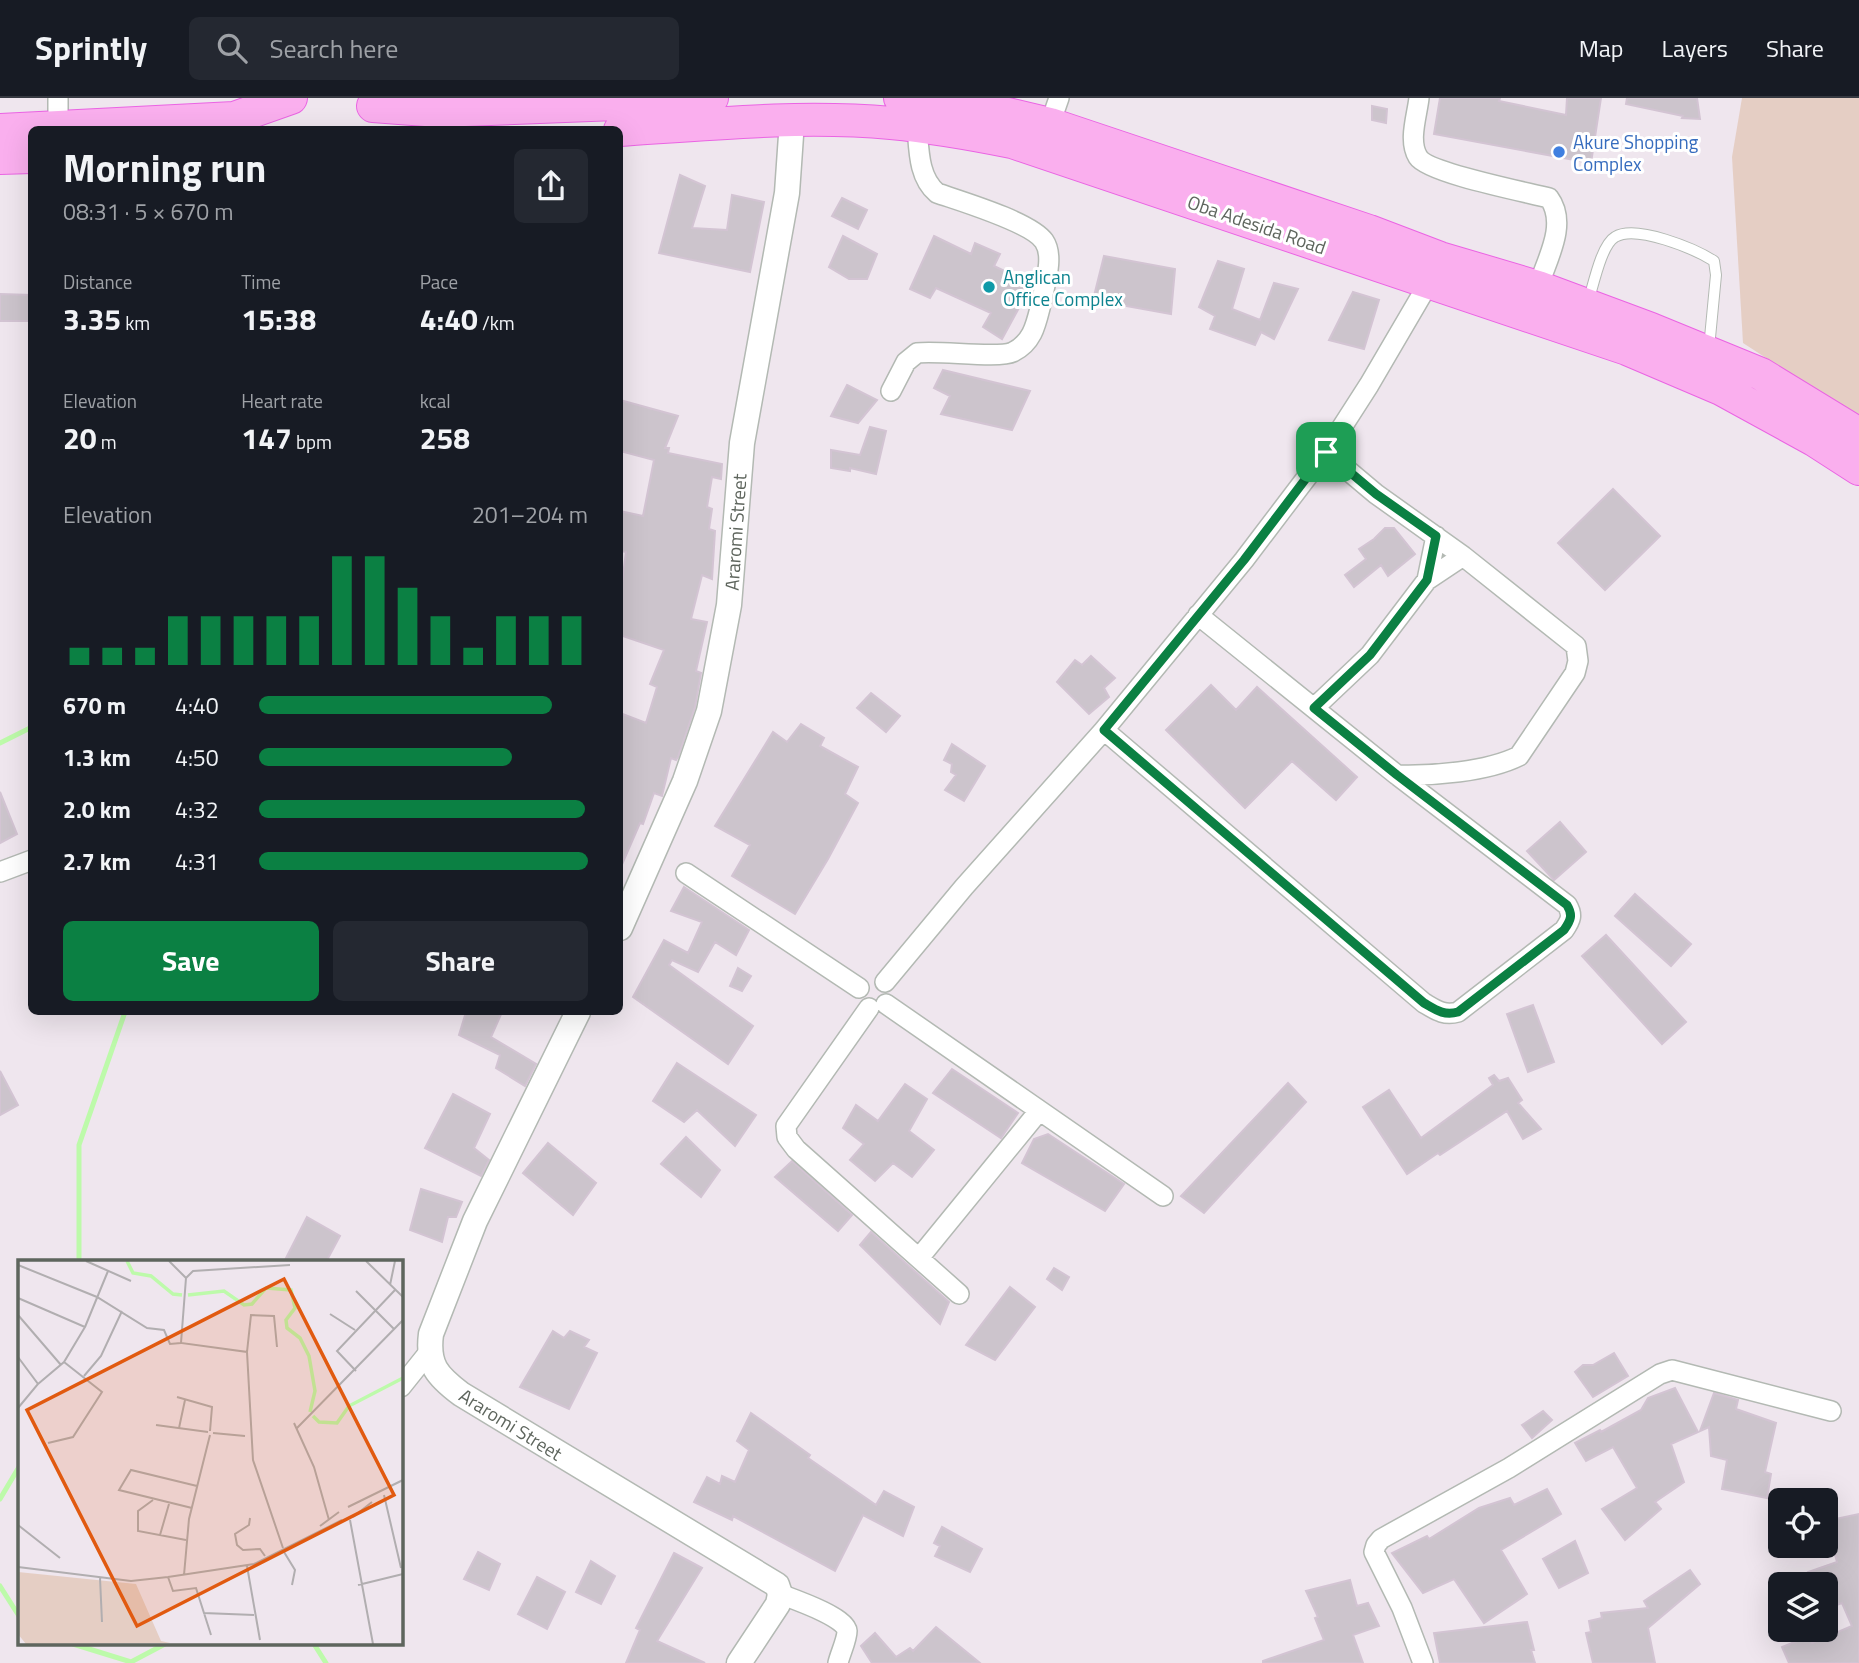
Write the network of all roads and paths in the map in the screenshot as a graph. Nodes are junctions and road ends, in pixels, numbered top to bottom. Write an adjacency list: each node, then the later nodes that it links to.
1 (291, 98): 8 (main road)
2 (296, 98): 10 (main road)
3 (712, 98): 6 (main road)
4 (900, 98): 7 (main road, Oba Adesida Road)
5 (1419, 98): 17 (street)
6 (372, 111)
7 (1054, 111): 16 (main road, Oba Adesida Road)
8 (58, 113): 12 (main road)
9 (792, 121): 11 (main road, Oba Adesida Road); 13 (main road, Oba Adesida Road); 34 (street, Araromi Street)
10 (285, 126)
11 (917, 126): 16 (main road, Oba Adesida Road); 20 (street)
12 (0, 130)
13 (623, 130)
14 (28, 157): 15 (main road)
15 (0, 158)
16 (1435, 270): 17 (main road, Oba Adesida Road); 22 (street); 23 (main road, Oba Adesida Road)
17 (1538, 287): 18 (main road, Oba Adesida Road)
18 (1587, 305): 19 (main road, Oba Adesida Road); 19 (lane)
19 (1709, 352): 21 (main road, Oba Adesida Road)
20 (891, 391)
21 (1859, 434)
22 (1326, 452): 24 (street); 27 (street)
23 (1859, 469)
24 (1436, 536): 25 (street); 26 (street)
25 (1463, 556): 26 (street); 30 (street)
26 (1427, 580): 28 (street)
27 (1198, 615): 28 (street); 29 (street)
28 (1314, 708): 30 (street)
29 (1104, 730): 30 (street); 35 (street)
30 (1397, 775)
31 (28, 862): 32 (street)
32 (0, 872)
33 (686, 873): 36 (street)
34 (623, 921)
35 (885, 982): 36 (street); 37 (street)
36 (859, 988): 37 (street)
37 (877, 1006): 39 (street); 41 (street)
38 (577, 1015): 43 (street)
39 (1039, 1111): 40 (street); 41 (street)
40 (1163, 1196)
41 (919, 1258): 42 (street)
42 (959, 1294)
43 (429, 1352): 44 (street); 46 (street, Araromi Street)
44 (402, 1386)
45 (1831, 1411): 49 (street)
46 (780, 1594): 47 (street); 48 (street)
47 (739, 1663)
48 (838, 1663)
49 (1423, 1663)

